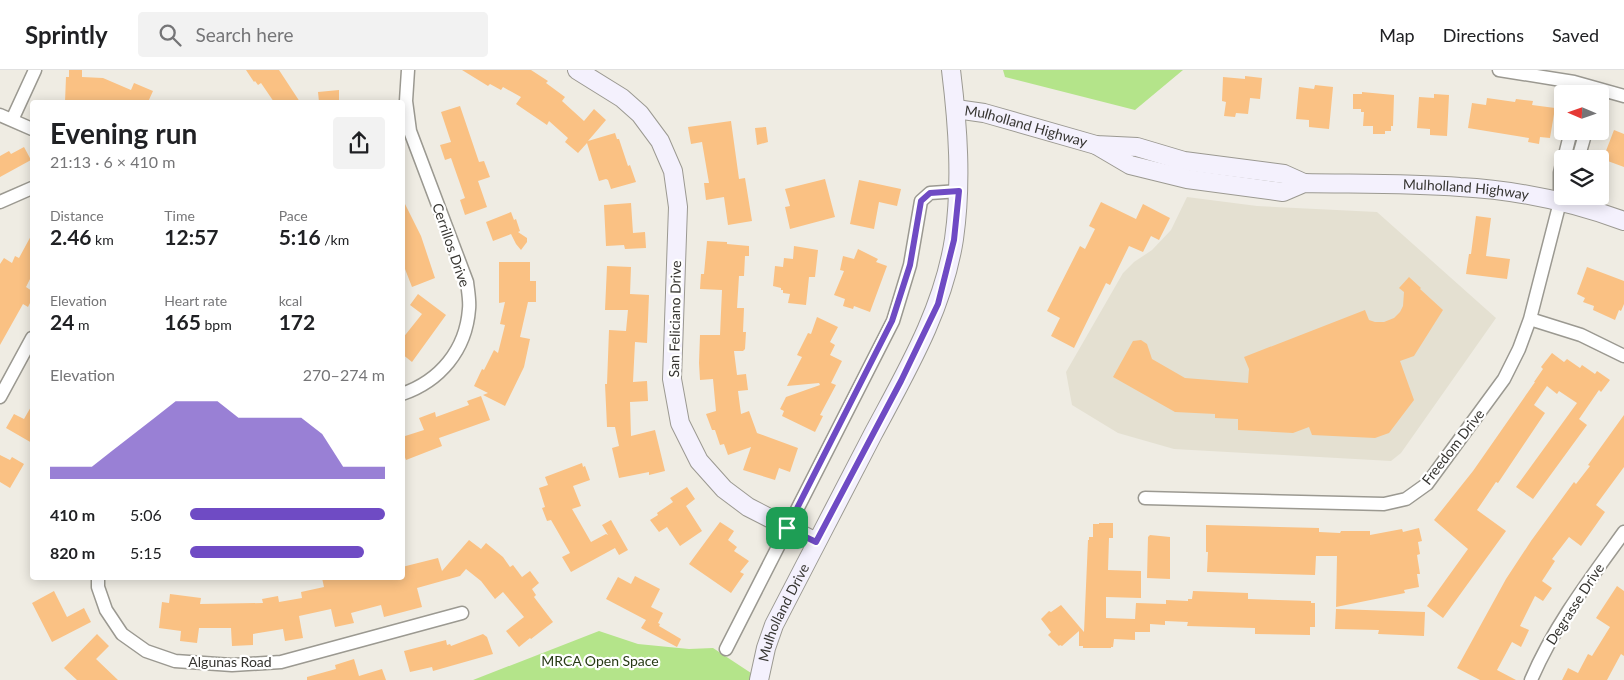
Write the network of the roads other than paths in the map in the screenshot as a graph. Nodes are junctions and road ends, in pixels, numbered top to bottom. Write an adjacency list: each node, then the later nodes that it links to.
1 (35, 70): 11 (street)
2 (408, 70): 23 (street, Cerrillos Drive)
3 (577, 70): 26 (main road, San Feliciano Drive)
4 (951, 70): 9 (main road, Mulholland Drive)
5 (1499, 70): 6 (street)
6 (1565, 85)
7 (1609, 93): 8 (street)
8 (1624, 96)
9 (956, 109): 14 (main road, Mulholland Drive); 15 (main road, Mulholland Highway)
10 (0, 115): 11 (street)
11 (12, 120): 12 (street)
12 (30, 128)
13 (30, 189): 16 (street)
14 (959, 191): 26 (street); 28 (main road, Mulholland Drive)
15 (1554, 198)
16 (0, 202)
17 (1559, 205): 20 (street, Freedom Drive)
18 (1576, 205): 19 (main road, Mulholland Highway)
19 (1624, 221)
20 (1530, 319): 22 (street); 25 (street, Freedom Drive)
21 (30, 342): 24 (street)
22 (1624, 356)
23 (405, 393)
24 (0, 397)
25 (1145, 498)
26 (787, 528): 28 (main road, San Feliciano Drive); 31 (street)
27 (1624, 532): 33 (street, Degrasse Drive)
28 (816, 542): 32 (main road, Mulholland Drive)
29 (98, 580): 30 (street, Algunas Road)
30 (462, 613)
31 (726, 649)
32 (759, 680)
33 (1531, 680)

